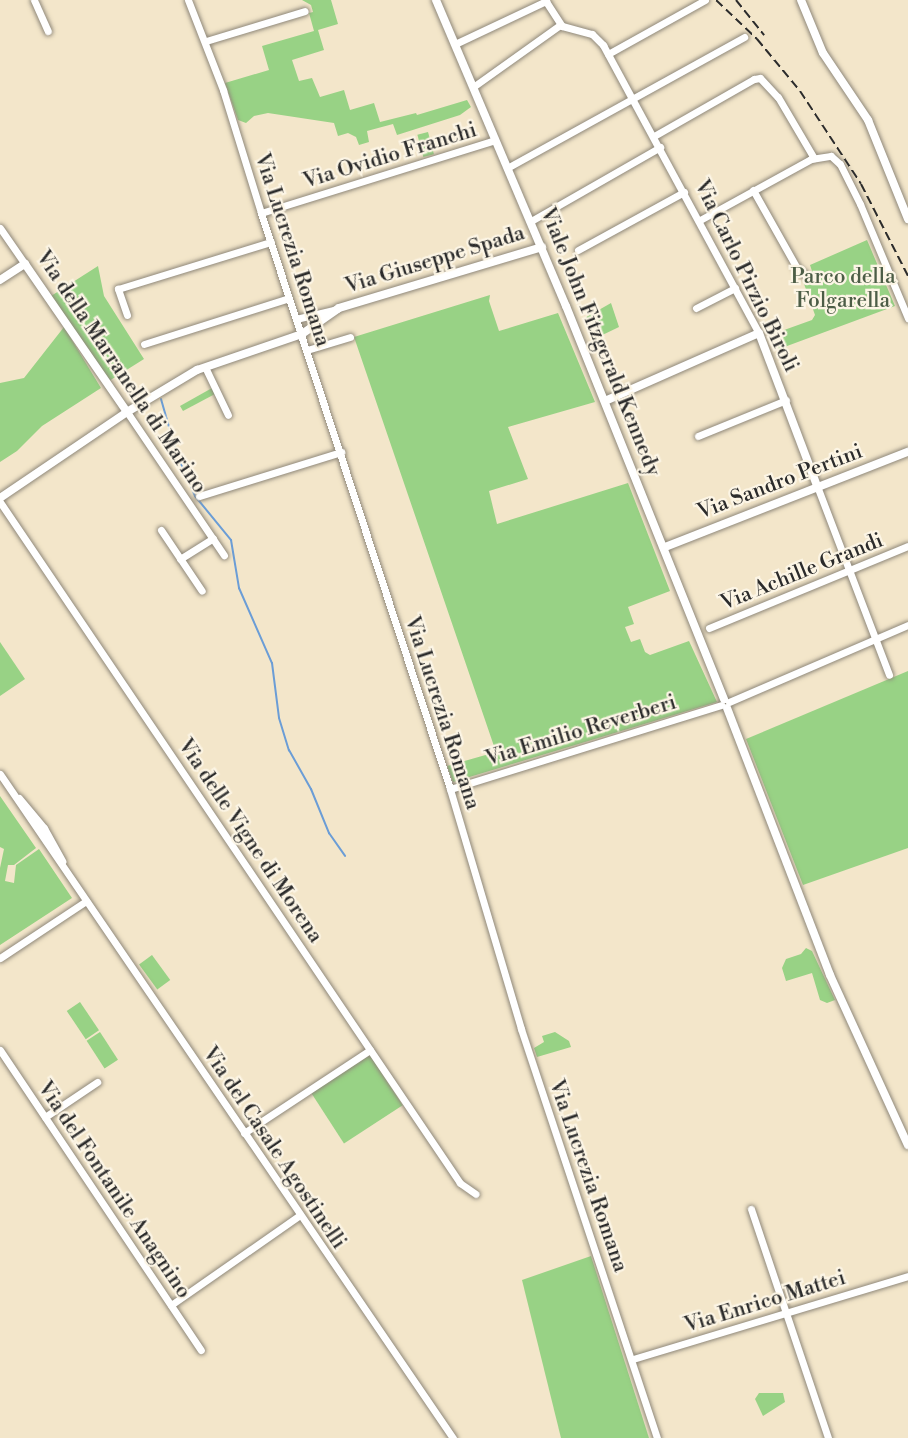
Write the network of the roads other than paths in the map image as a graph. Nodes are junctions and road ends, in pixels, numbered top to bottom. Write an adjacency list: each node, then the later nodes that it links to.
1 (34, 0): 9 (street)
2 (189, 0): 11 (street, Via Lucrezia Romana)
3 (436, 0): 12 (street, Viale John Fitzgerald Kennedy)
4 (705, 0): 13 (street)
5 (801, 0): 24 (street)
6 (545, 1): 8 (street); 12 (street)
7 (306, 11): 11 (street)
8 (560, 25): 13 (street, Via Carlo Pirzio Biroli); 14 (street)
9 (48, 31)
10 (744, 37): 15 (street)
11 (206, 41): 23 (street, Via Lucrezia Romana)
12 (455, 44): 14 (street, Viale John Fitzgerald Kennedy)
13 (608, 54): 15 (street, Via Carlo Pirzio Biroli)
14 (472, 87): 17 (street, Viale John Fitzgerald Kennedy)
15 (632, 98): 16 (street, Via Carlo Pirzio Biroli); 20 (street)
16 (654, 136): 18 (street, Via Carlo Pirzio Biroli); 19 (street)
17 (495, 140): 20 (street, Viale John Fitzgerald Kennedy); 23 (street, Via Ovidio Franchi)
18 (660, 147): 22 (street, Via Carlo Pirzio Biroli); 26 (street)
19 (814, 158): 21 (street); 39 (street)
20 (507, 168): 26 (street, Viale John Fitzgerald Kennedy)
21 (753, 190): 25 (street); 32 (street)
22 (684, 192): 25 (street, Via Carlo Pirzio Biroli); 30 (street)
23 (261, 213): 28 (street, Via Lucrezia Romana)
24 (908, 219)
25 (700, 220): 34 (street, Via Carlo Pirzio Biroli)
26 (531, 221): 29 (street, Viale John Fitzgerald Kennedy)
27 (0, 228): 31 (street, Via della Marranella di Marino)
28 (271, 242): 35 (street, Via Lucrezia Romana); 38 (street)
29 (542, 247): 36 (street, Via Giuseppe Spada); 48 (street, Viale John Fitzgerald Kennedy)
30 (578, 250)
31 (25, 264): 33 (street); 49 (street, Via della Marranella di Marino)
32 (805, 275)
33 (0, 280)
34 (735, 288): 37 (street); 41 (street, Via Carlo Pirzio Biroli)
35 (289, 298): 40 (street, Via Lucrezia Romana); 44 (street)
36 (339, 308): 40 (street, Via Giuseppe Spada); 42 (street, Via Giuseppe Spada)
37 (696, 308)
38 (127, 315)
39 (908, 318)
40 (296, 319): 42 (street, Via Lucrezia Romana)
41 (759, 333): 47 (street, Via Carlo Pirzio Biroli); 48 (street)
42 (302, 334): 45 (street, Via Lucrezia Romana); 46 (street, Via Giuseppe Spada)
43 (350, 337): 45 (street)
44 (144, 344)
45 (307, 350): 52 (street, Via Lucrezia Romana)
46 (205, 367): 49 (street, Via Giuseppe Spada); 50 (street)
47 (786, 400): 51 (street); 54 (street, Via Carlo Pirzio Biroli)
48 (605, 401): 60 (street, Viale John Fitzgerald Kennedy)
49 (127, 412): 56 (street, Via Giuseppe Spada); 58 (street, Via della Marranella di Marino)
50 (228, 415)
51 (698, 436)
52 (341, 452): 55 (street); 71 (street, Via Lucrezia Romana)
53 (908, 452): 54 (street, Via Sandro Pertini)
54 (818, 486): 60 (street, Via Sandro Pertini); 63 (street, Via Carlo Pirzio Biroli)
55 (199, 496)
56 (0, 500): 75 (street, Via delle Vigne di Morena)
57 (161, 530): 62 (street)
58 (213, 538): 61 (street, Via della Marranella di Marino); 62 (street)
59 (908, 546): 63 (street, Via Achille Grandi)
60 (664, 547): 69 (street, Viale John Fitzgerald Kennedy)
61 (224, 555)
62 (180, 559): 64 (street)
63 (848, 570): 66 (street, Via Achille Grandi); 67 (street, Via Carlo Pirzio Biroli)
64 (201, 591)
65 (908, 625): 67 (street, Via Emilio Reverberi)
66 (709, 628)
67 (874, 639): 68 (street, Via Carlo Pirzio Biroli); 69 (street, Via Emilio Reverberi)
68 (889, 675)
69 (725, 704): 71 (street, Via Emilio Reverberi); 79 (street, Viale John Fitzgerald Kennedy)
70 (0, 774): 72 (street, Via del Casale Agostinelli)
71 (450, 789): 87 (street, Via Lucrezia Romana)
72 (86, 901): 73 (street); 78 (street, Via del Casale Agostinelli)
73 (0, 958)
74 (0, 1050): 77 (street, Via del Fontanile Anagnino)
75 (370, 1050): 78 (street); 80 (street, Via delle Vigne di Morena)
76 (97, 1082): 77 (street)
77 (45, 1117): 84 (street, Via del Fontanile Anagnino)
78 (244, 1133): 82 (street, Via del Casale Agostinelli)
79 (908, 1145)
80 (476, 1194)
81 (751, 1209): 85 (street)
82 (300, 1215): 84 (street); 88 (street, Via del Casale Agostinelli)
83 (908, 1276): 85 (street, Via Enrico Mattei)
84 (171, 1305): 86 (street, Via del Fontanile Anagnino)
85 (786, 1312): 87 (street, Via Enrico Mattei); 90 (street)
86 (201, 1350)
87 (633, 1359): 89 (street, Via Lucrezia Romana)
88 (453, 1438)
89 (657, 1438)
90 (828, 1438)

